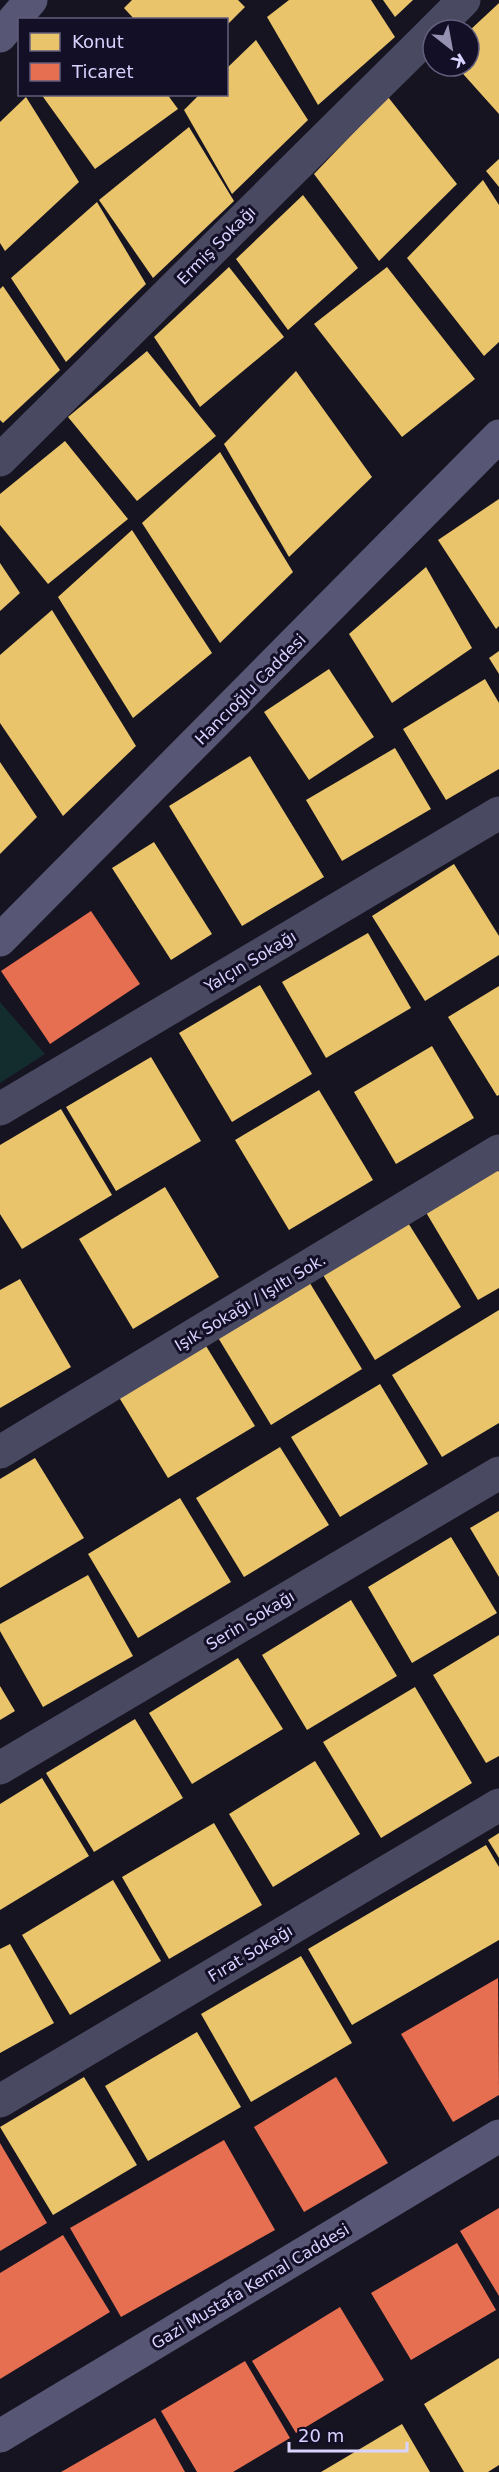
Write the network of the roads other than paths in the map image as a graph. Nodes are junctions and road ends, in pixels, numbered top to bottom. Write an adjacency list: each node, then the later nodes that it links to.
1 (31, 0): 4 (street)
2 (464, 0): 3 (street, Ermiş Sokağı)
3 (445, 18)
4 (0, 36)
5 (421, 42): 7 (street, Ermiş Sokağı)
6 (499, 436): 9 (street, Hancıoğlu Caddesi)
7 (0, 459)
8 (499, 813): 10 (street, Yalçın Sokağı)
9 (0, 940)
10 (0, 1109)
11 (499, 1151): 12 (street, Işık Sokağı / Işıltı Sok.)
12 (0, 1452)
13 (499, 1473): 14 (street, Serin Sokağı)
14 (0, 1768)
15 (499, 1805): 16 (street, Fırat Sokağı)
16 (0, 2101)
17 (499, 2136): 18 (street, Gazi Mustafa Kemal Caddesi)
18 (0, 2436)

